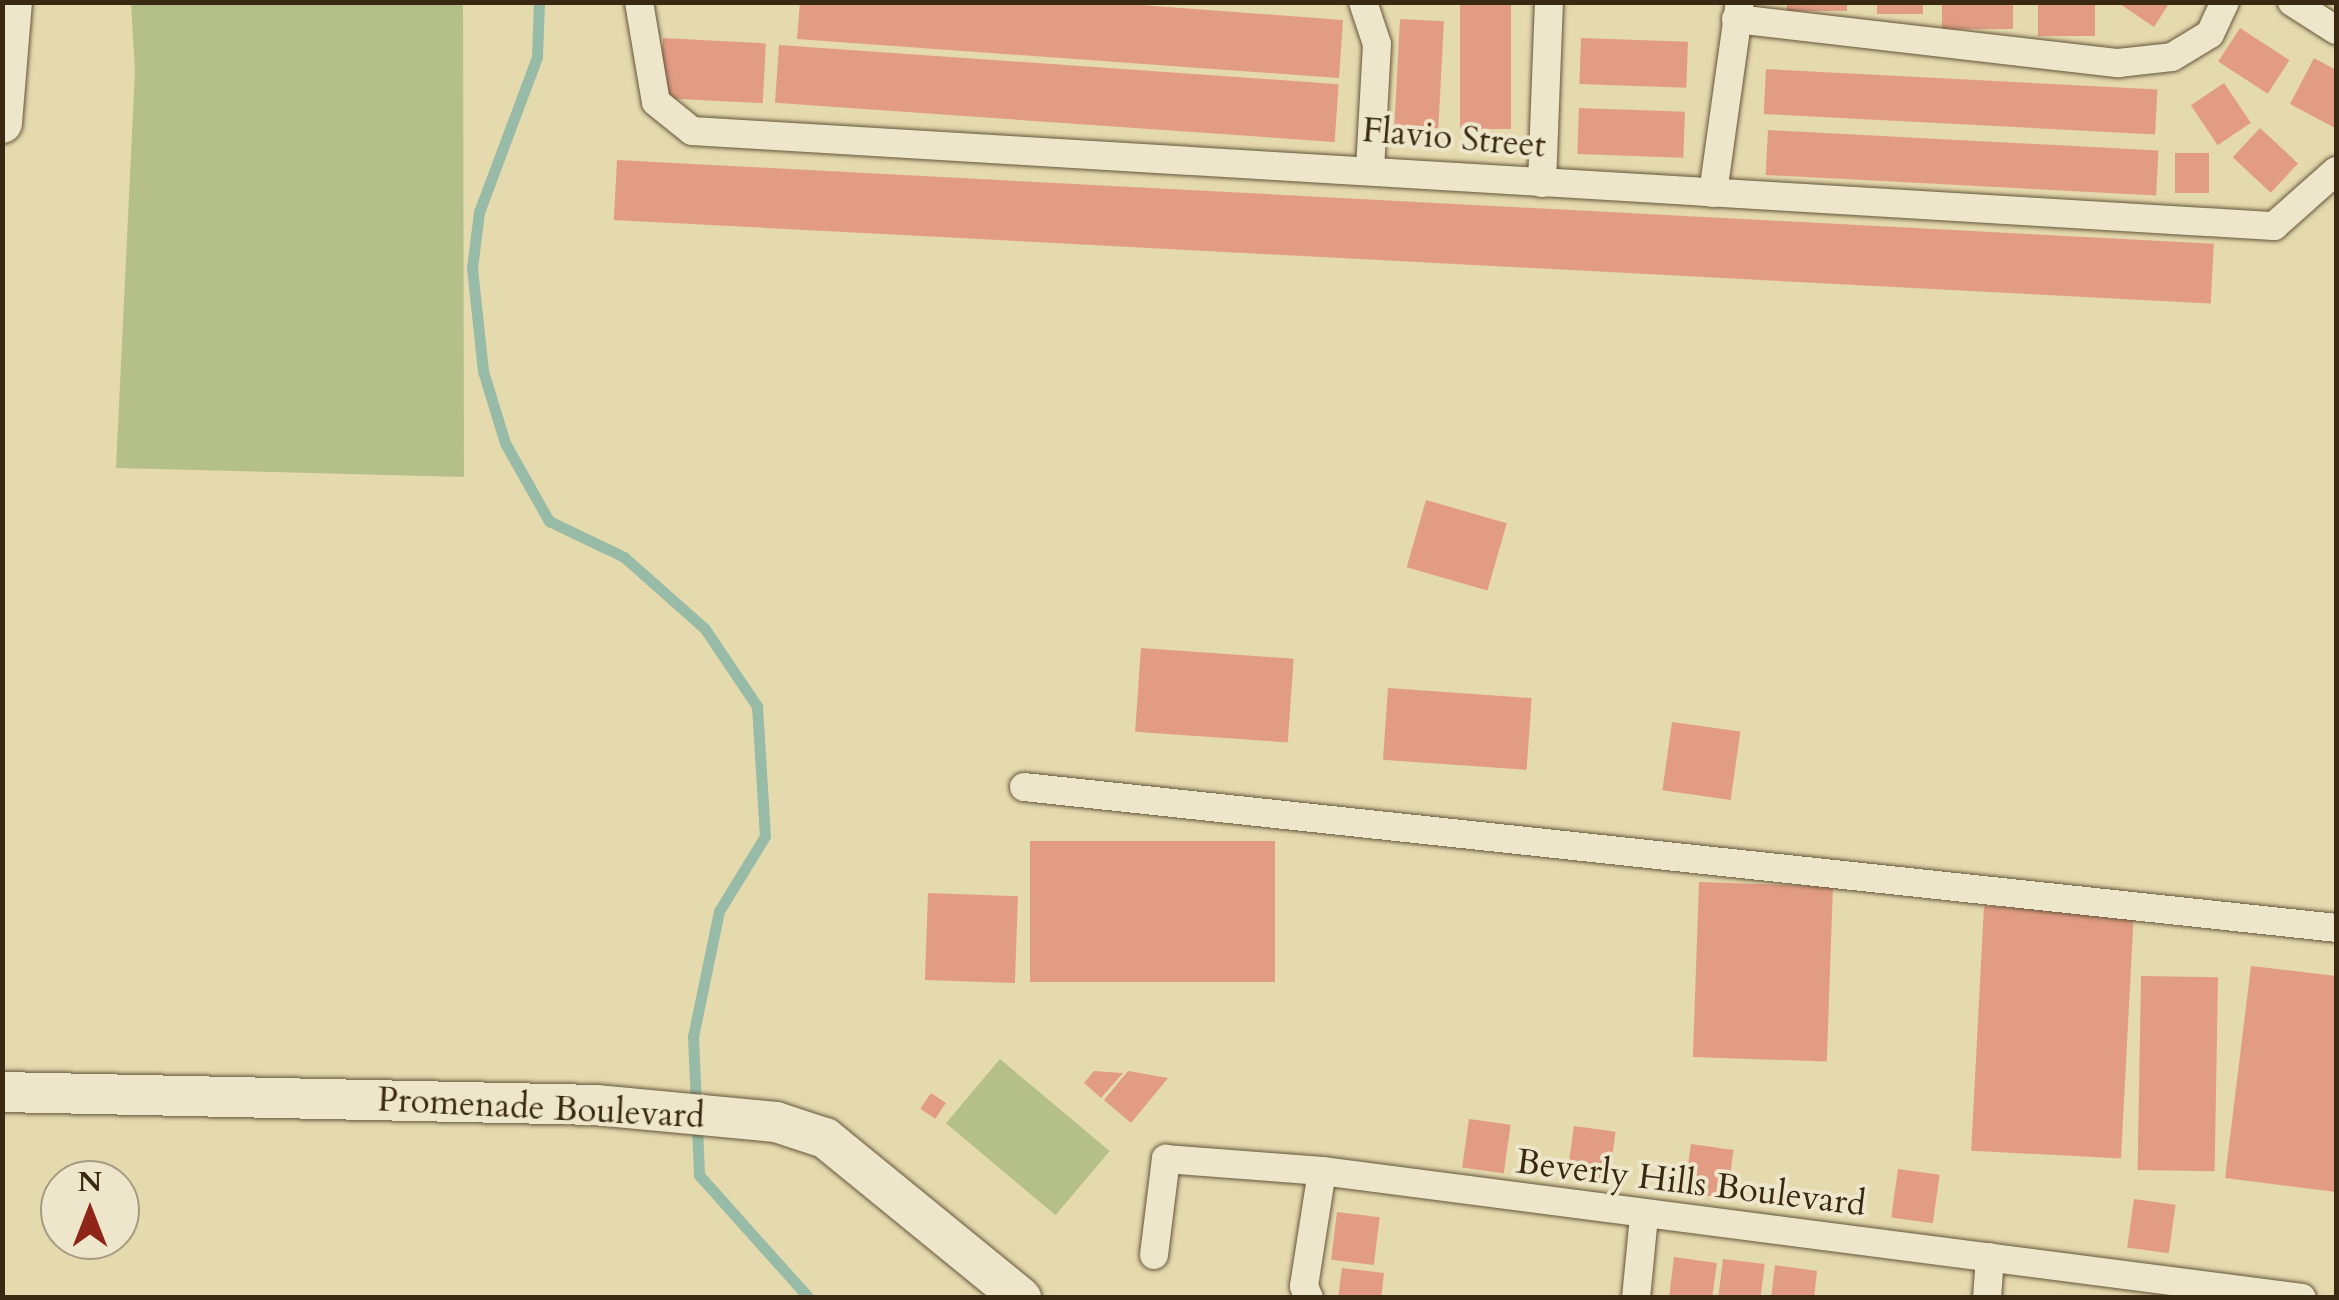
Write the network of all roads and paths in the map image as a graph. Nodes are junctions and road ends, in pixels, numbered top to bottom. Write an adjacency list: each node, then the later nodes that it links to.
1 (12, 2): 9 (main road)
2 (639, 2): 10 (street, Flavio Street)
3 (1363, 2): 10 (street)
4 (1550, 2): 12 (street)
5 (2226, 2): 7 (street)
6 (2292, 2): 8 (street)
7 (1738, 11): 13 (street)
8 (2336, 30)
9 (2, 124)
10 (1370, 168): 12 (street, Flavio Street)
11 (2336, 171): 13 (street, Flavio Street)
12 (1542, 182): 13 (street, Flavio Street)
13 (1713, 194)
14 (1024, 787): 15 (street)
15 (2336, 928)
16 (2, 1092): 22 (main road, Promenade Boulevard)
17 (1322, 1171): 18 (street, Beverly Hills Boulevard); 19 (street, Beverly Hills Boulevard); 23 (street)
18 (1644, 1217): 20 (street, Beverly Hills Boulevard); 24 (street)
19 (1154, 1255)
20 (1990, 1258): 21 (street, Beverly Hills Boulevard); 25 (street)
21 (2180, 1290): 26 (street, Beverly Hills Boulevard)
22 (1021, 1298)
23 (1309, 1298)
24 (1636, 1298)
25 (1987, 1298)
26 (2302, 1298)

